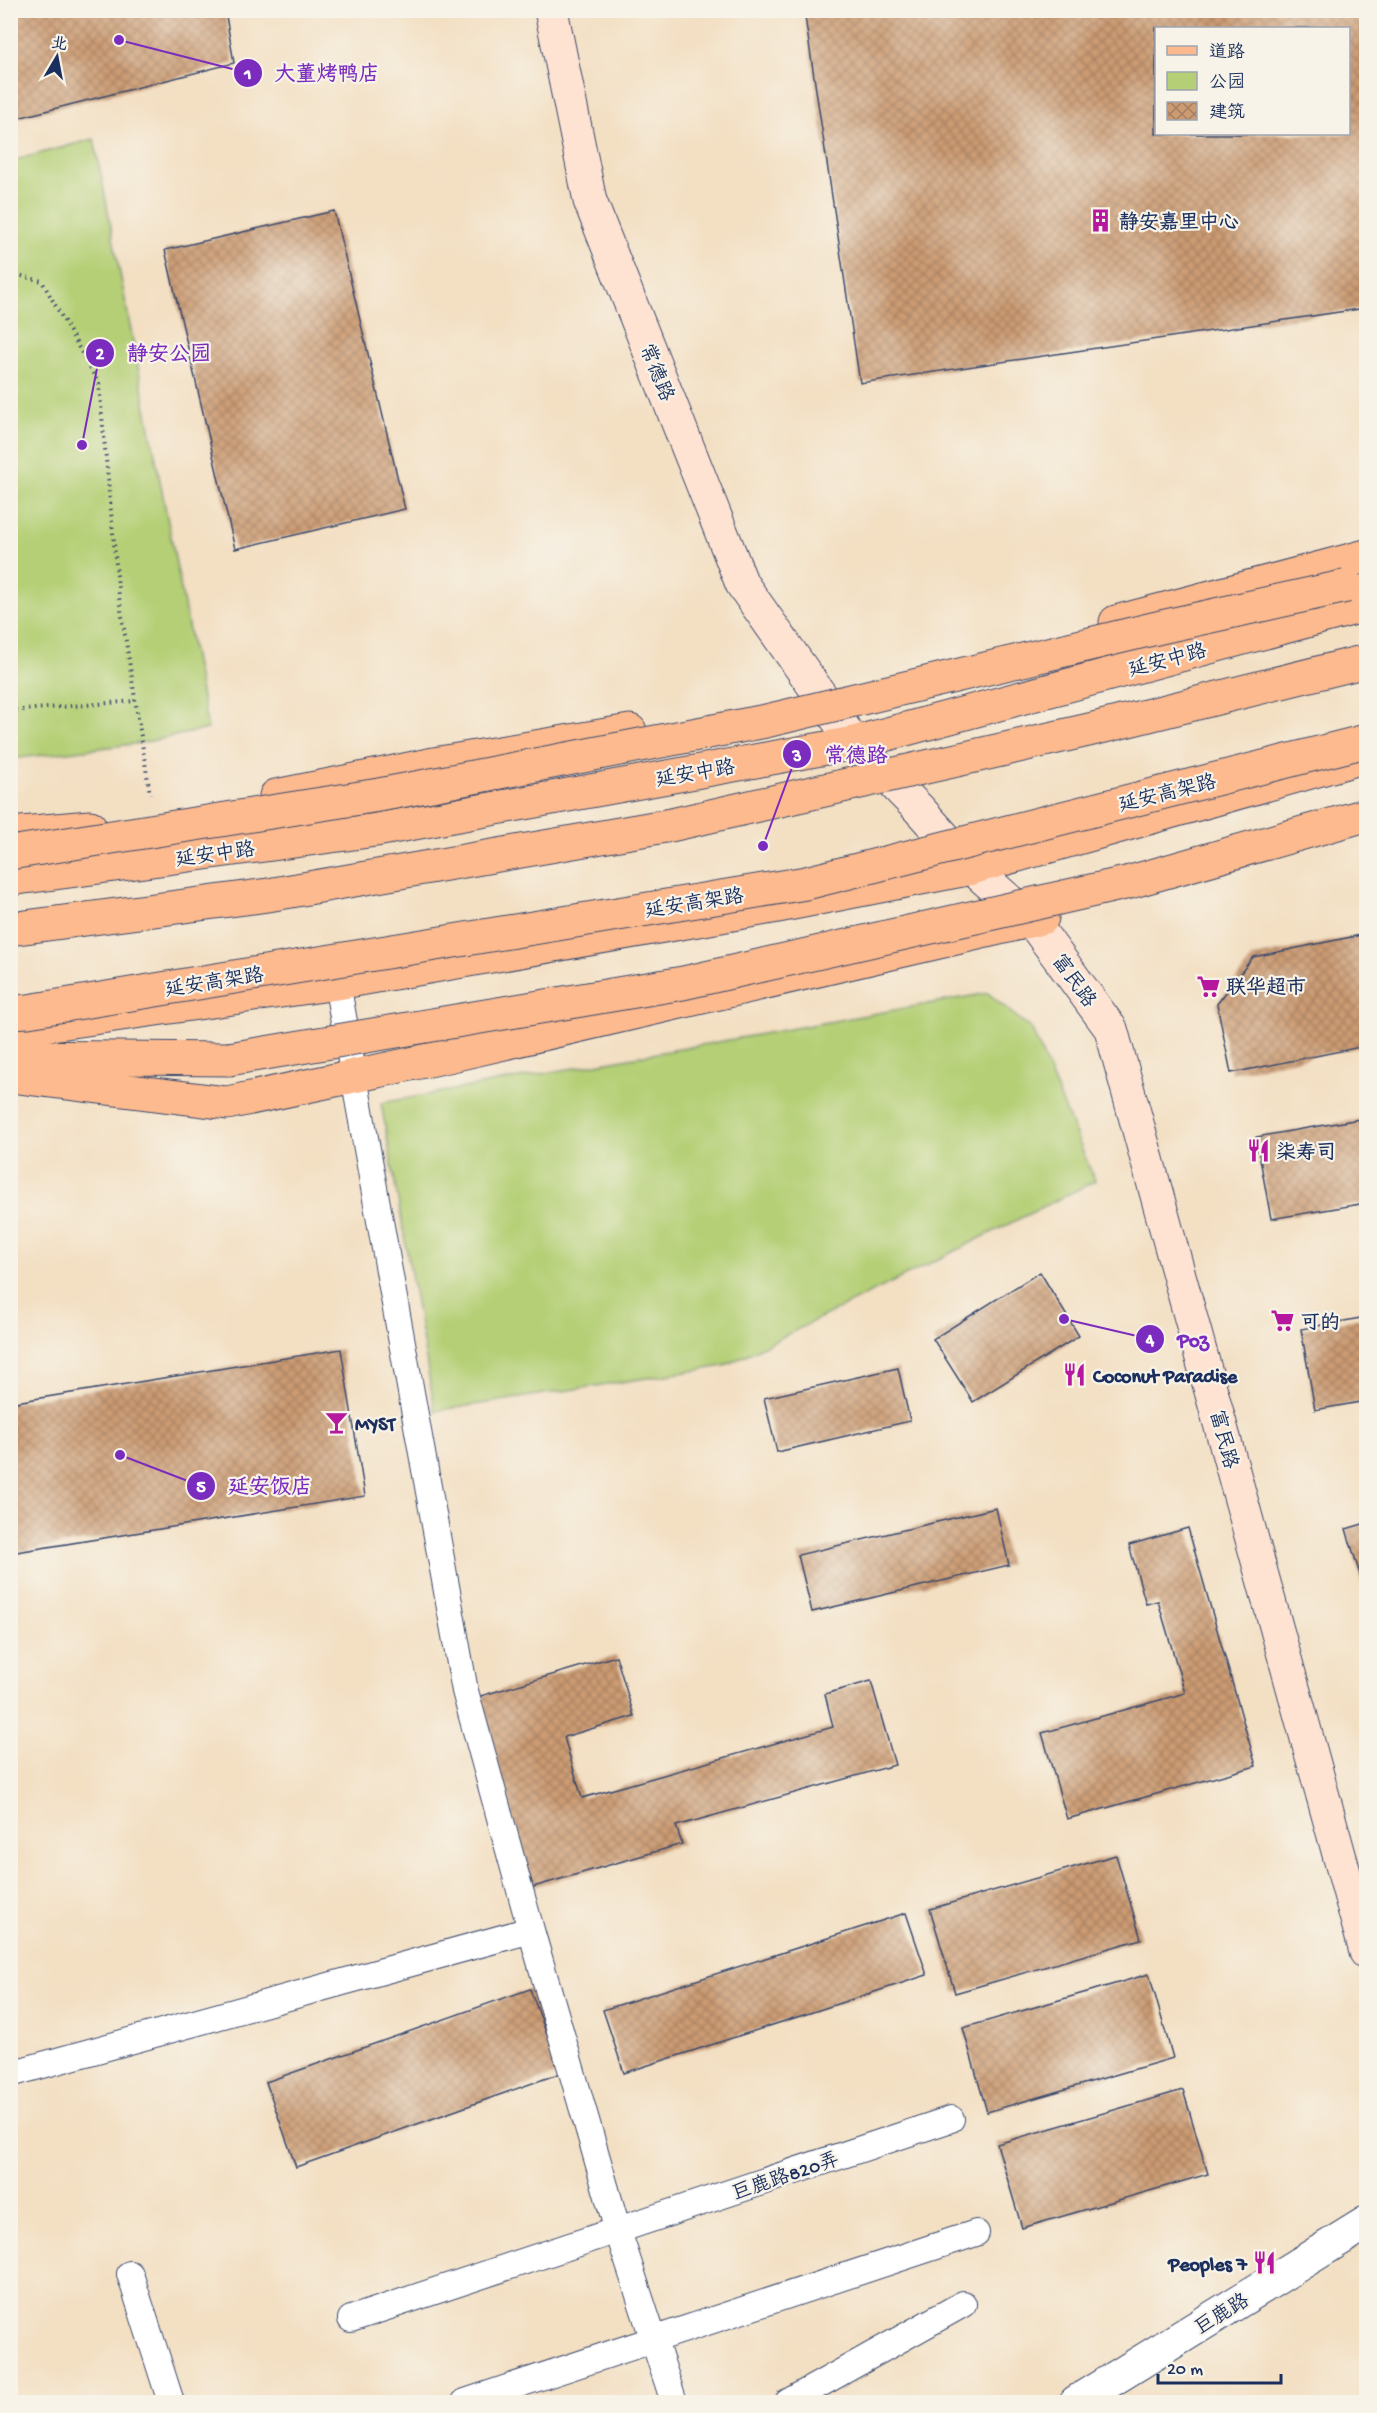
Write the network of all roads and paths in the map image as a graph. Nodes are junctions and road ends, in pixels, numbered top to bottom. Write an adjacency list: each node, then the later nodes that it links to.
1 (551, 10): 7 (street, 常德路)
2 (10, 273): 8 (path)
3 (1366, 556): 7 (main road)
4 (1366, 583): 17 (main road, bridge)
5 (1366, 605): 11 (main road, 延安中路)
6 (1366, 661): 21 (main road, bridge)
7 (823, 699): 11 (street, 常德路); 14 (main road)
8 (135, 701): 9 (path); 14 (path)
9 (10, 711)
10 (1366, 741): 23 (main road, 延安高架路, bridge)
11 (854, 743): 18 (street, 常德路); 19 (main road, 延安中路)
12 (1366, 756): 18 (main road)
13 (1366, 815): 25 (main road, bridge)
14 (154, 822): 16 (main road)
15 (1366, 830): 20 (main road)
16 (10, 834)
17 (10, 853)
18 (972, 868): 20 (street, 富民路); 22 (main road)
19 (10, 879)
20 (1032, 921): 27 (main road); 29 (street, 富民路)
21 (10, 928)
22 (337, 983): 24 (main road); 27 (lane)
23 (10, 1012)
24 (10, 1030)
25 (10, 1057)
26 (10, 1076): 27 (main road)
27 (354, 1076): 28 (lane)
28 (531, 1930): 30 (lane); 33 (lane)
29 (1366, 1952)
30 (10, 2074)
31 (951, 2119): 33 (lane, 巨鹿路820弄)
32 (1366, 2223): 43 (street, 巨鹿路)
33 (618, 2231): 37 (lane, 巨鹿路820弄); 38 (lane)
34 (976, 2233): 38 (lane)
35 (130, 2274): 39 (lane)
36 (963, 2304): 42 (lane)
37 (351, 2319)
38 (654, 2341): 40 (lane); 41 (lane)
39 (171, 2403)
40 (465, 2403)
41 (674, 2403)
42 (788, 2403)
43 (1076, 2403)

